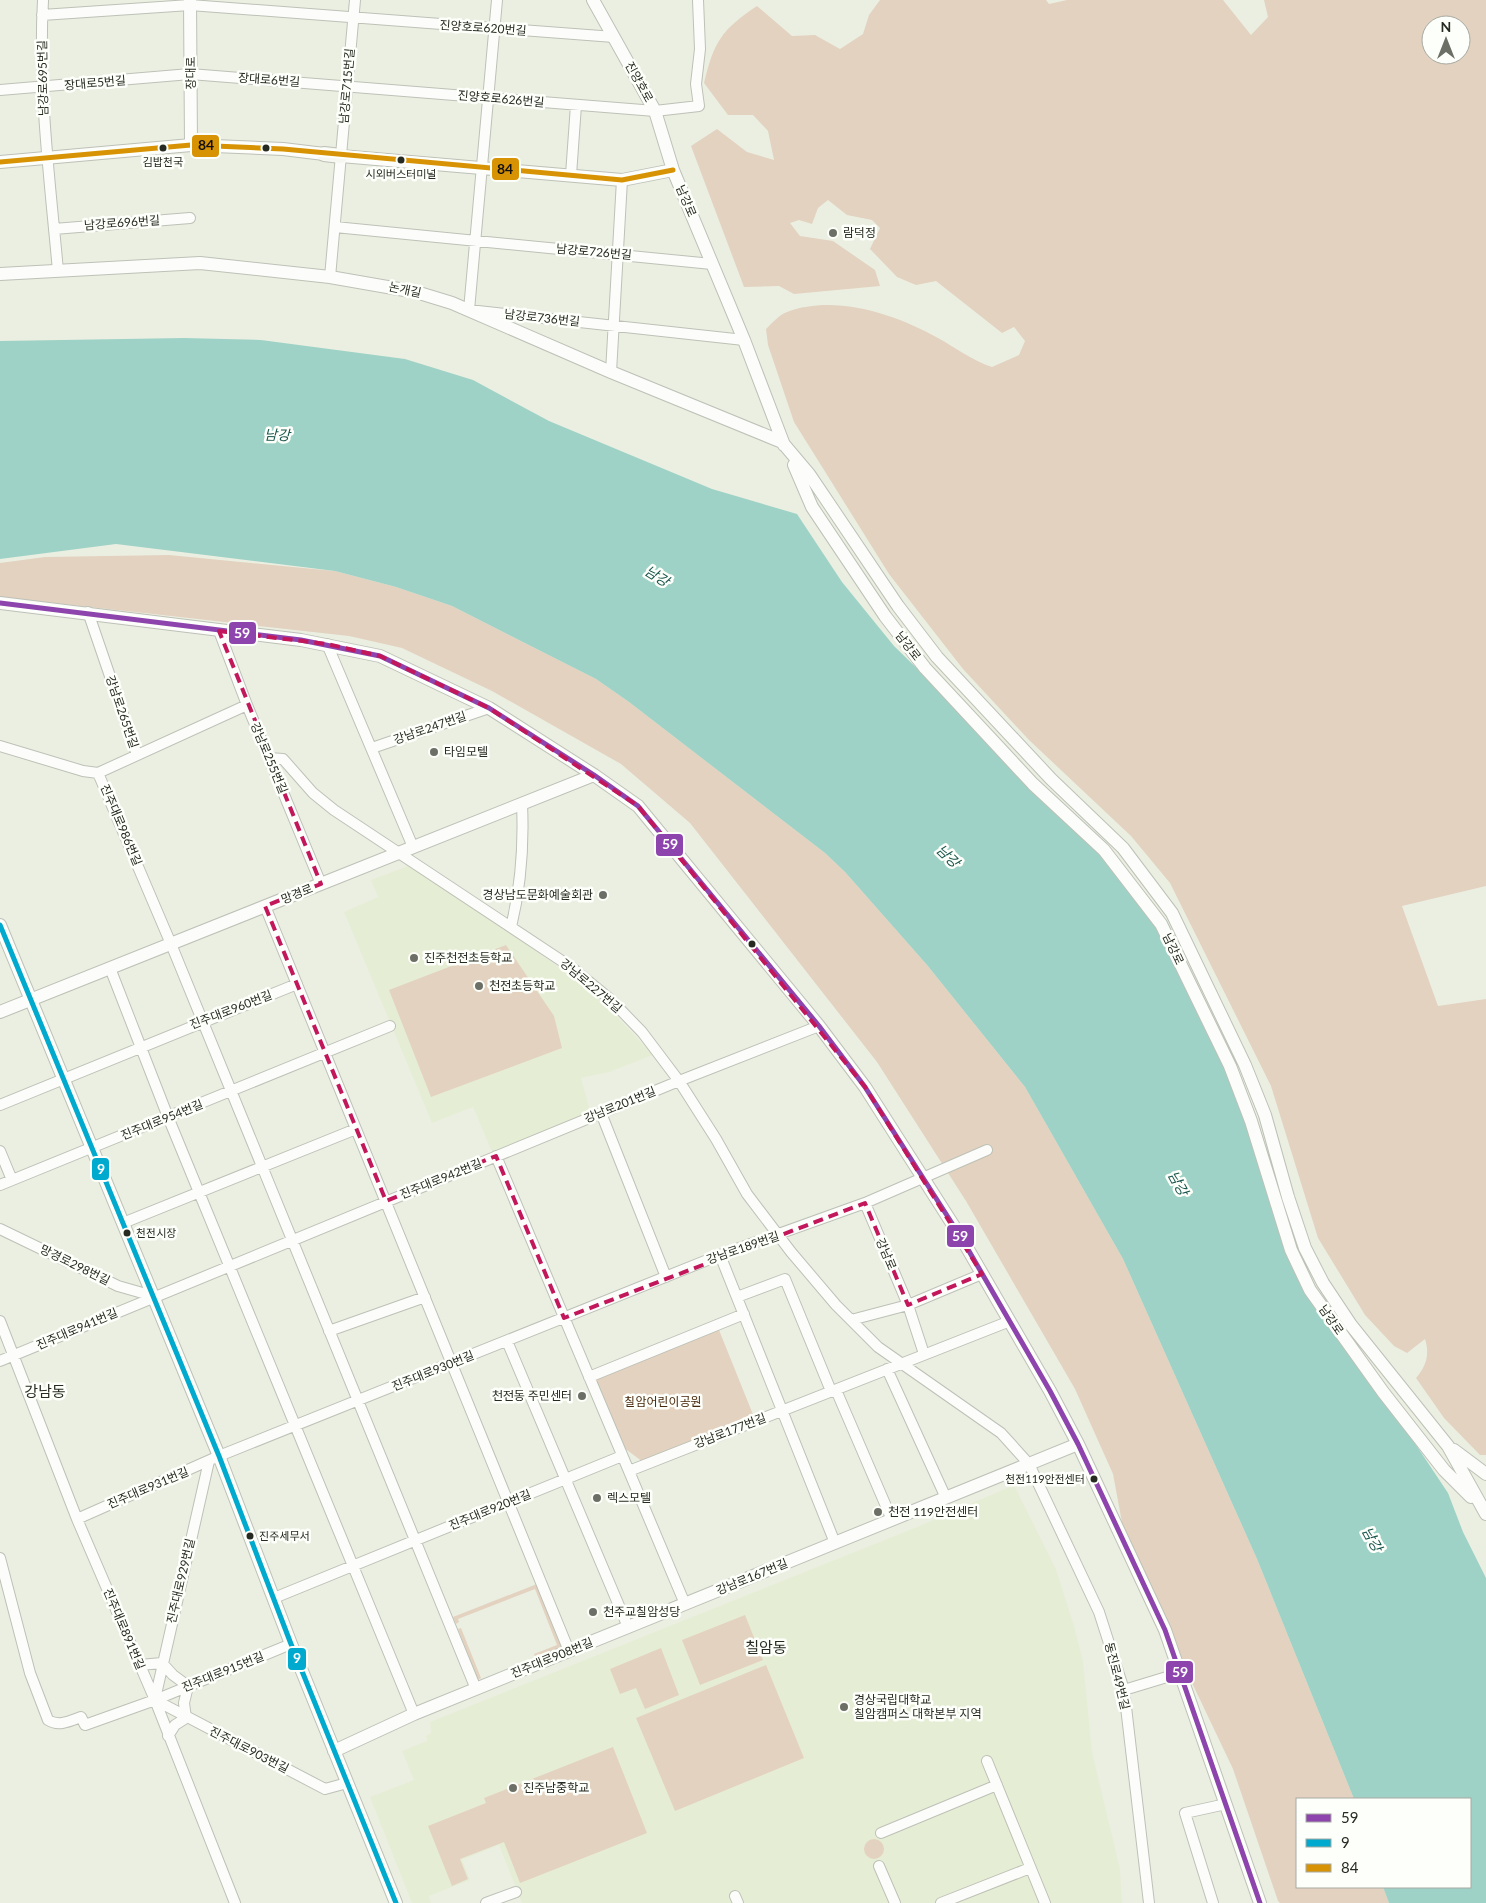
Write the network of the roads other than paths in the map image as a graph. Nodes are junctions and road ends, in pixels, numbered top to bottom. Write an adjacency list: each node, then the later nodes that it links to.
1 (43, 0): 7 (street, 남강로695번길)
2 (355, 0): 8 (street, 남강로715번길)
3 (497, 0): 9 (street)
4 (593, 0): 10 (street, 진양호로)
5 (698, 0): 17 (street, 진양호로626번길)
6 (190, 2): 7 (street, 진양호로620번길); 8 (street, 진양호로620번길); 11 (street, 장대로)
7 (42, 15): 13 (street, 남강로695번길)
8 (354, 17): 9 (street, 진양호로620번길); 12 (street, 남강로715번길)
9 (494, 29): 10 (street, 진양호로620번길); 15 (street)
10 (614, 37): 17 (street, 진양호로)
11 (190, 74): 12 (street, 장대로6번길); 13 (street, 장대로5번길); 18 (street, 장대로)
12 (348, 86): 15 (street, 진양호로626번길); 21 (street, 남강로715번길)
13 (42, 87): 14 (street, 장대로5번길); 20 (street, 남강로695번길)
14 (0, 90)
15 (490, 98): 16 (street, 진양호로626번길); 23 (street)
16 (576, 105): 17 (street, 진양호로626번길); 25 (street)
17 (655, 111): 24 (street, 진양호로)
18 (191, 145): 19 (street, 남강로); 20 (street, 남강로)
19 (324, 154): 21 (main road, 남강로)
20 (46, 156): 22 (street, 남강로); 29 (street)
21 (341, 156): 23 (street, 남강로); 28 (street, 남강로715번길)
22 (0, 162)
23 (483, 168): 25 (street, 남강로); 30 (street)
24 (673, 170): 26 (street, 남강로); 32 (street, 남강로)
25 (570, 175): 26 (street, 남강로)
26 (622, 180): 31 (street)
27 (190, 218): 29 (street, 남강로696번길)
28 (336, 227): 30 (street, 남강로726번길); 35 (street, 남강로715번길)
29 (54, 229): 33 (street)
30 (475, 241): 31 (street, 남강로726번길); 36 (street)
31 (618, 254): 32 (street, 남강로726번길); 37 (street)
32 (712, 264): 38 (street, 남강로)
33 (58, 271): 34 (street, 논개길); 35 (street, 논개길)
34 (0, 274)
35 (330, 277): 36 (street, 논개길)
36 (469, 310): 37 (street, 남강로736번길); 39 (street, 논개길)
37 (615, 326): 38 (street, 남강로736번길); 39 (street)
38 (744, 340): 40 (street, 남강로)
39 (611, 372): 40 (street, 논개길)
40 (782, 442): 119 (street, 남강로); 128 (street, 남강로)
41 (0, 603): 42 (street)
42 (88, 612): 43 (street); 49 (street, 강남로265번길)
43 (219, 631): 44 (street); 45 (street, 강남로255번길)
44 (327, 644): 46 (street); 48 (street)
45 (247, 705): 49 (street, 강남로265번길); 50 (street, 강남로255번길)
46 (489, 708): 48 (street, 강남로247번길); 52 (street)
47 (0, 746): 51 (street, 진주대로986번길)
48 (372, 748): 54 (street)
49 (138, 755): 51 (street)
50 (269, 758): 55 (street, 강남로227번길); 56 (street, 강남로255번길)
51 (98, 773): 60 (street, 진주대로986번길)
52 (594, 775): 53 (street, 망경로); 67 (street)
53 (522, 804): 54 (street, 망경로); 59 (street)
54 (413, 847): 55 (street, 망경로)
55 (400, 853): 56 (street, 망경로); 59 (street, 강남로227번길)
56 (321, 884): 57 (street, 망경로)
57 (266, 906): 60 (street, 망경로); 62 (street)
58 (0, 925): 63 (street)
59 (511, 927): 71 (street, 강남로227번길)
60 (171, 944): 61 (street, 망경로); 65 (street, 진주대로986번길)
61 (110, 968): 63 (street, 망경로); 68 (street)
62 (297, 984): 65 (street, 진주대로960번길); 69 (street)
63 (32, 999): 64 (street, 망경로); 70 (street)
64 (0, 1012)
65 (201, 1021): 68 (street, 진주대로960번길); 72 (street, 진주대로986번길)
66 (390, 1026): 69 (street, 진주대로954번길)
67 (819, 1026): 71 (street, 강남로201번길); 82 (street)
68 (140, 1046): 70 (street, 진주대로960번길); 75 (street)
69 (325, 1053): 72 (street, 진주대로954번길); 76 (street, 진주대로942번길)
70 (65, 1078): 73 (street, 진주대로960번길); 77 (street)
71 (679, 1081): 74 (street, 강남로201번길); 90 (street, 강남로227번길)
72 (231, 1091): 75 (street, 진주대로954번길); 81 (street)
73 (0, 1105)
74 (601, 1113): 80 (street, 강남로201번길); 95 (street)
75 (168, 1117): 77 (street, 진주대로954번길); 85 (street)
76 (356, 1129): 81 (street); 86 (street, 진주대로942번길)
77 (92, 1148): 83 (street, 진주대로954번길); 88 (street)
78 (988, 1150): 82 (street, 강남로189번길)
79 (0, 1151): 83 (street)
80 (496, 1156): 86 (street, 진주대로942번길); 101 (street)
81 (262, 1167): 85 (street); 91 (street)
82 (923, 1178): 87 (street, 강남로189번길); 94 (street)
83 (12, 1180): 84 (street, 진주대로954번길)
84 (0, 1185)
85 (199, 1193): 88 (street); 93 (street)
86 (386, 1201): 91 (street, 진주대로942번길); 98 (street)
87 (865, 1203): 90 (street, 강남로189번길); 99 (street, 강남로)
88 (123, 1224): 96 (street)
89 (0, 1229): 96 (street, 망경로298번길)
90 (779, 1236): 92 (street, 강남로189번길); 102 (street, 강남로227번길)
91 (292, 1239): 93 (street, 진주대로942번길); 105 (street)
92 (720, 1255): 95 (street, 강남로189번길); 97 (street)
93 (229, 1265): 96 (street, 진주대로942번길); 117 (street)
94 (982, 1274): 99 (street); 104 (street)
95 (666, 1277): 101 (street, 강남로189번길)
96 (153, 1296): 108 (street, 진주대로941번길); 121 (street)
97 (737, 1296): 100 (street); 114 (street)
98 (424, 1297): 105 (street); 110 (street)
99 (908, 1305): 102 (street); 107 (street, 강남로)
100 (744, 1314): 113 (street); 116 (street)
101 (564, 1318): 106 (street, 진주대로930번길); 113 (street)
102 (851, 1320): 111 (street, 동진로49번길)
103 (0, 1321): 108 (street, 진주대로891번길)
104 (1010, 1321): 107 (street, 강남로177번길); 118 (street)
105 (329, 1331): 115 (street)
106 (507, 1341): 110 (street, 진주대로930번길); 125 (street)
107 (924, 1354): 111 (street, 강남로177번길)
108 (15, 1355): 109 (street, 진주대로941번길); 129 (street, 진주대로891번길)
109 (0, 1361)
110 (452, 1363): 115 (street, 진주대로930번길); 127 (street)
111 (902, 1364): 112 (street, 강남로177번길); 122 (street, 동진로49번길)
112 (887, 1369): 114 (street, 강남로177번길); 126 (street)
113 (589, 1377): 120 (street)
114 (834, 1391): 116 (street, 강남로177번길); 130 (street)
115 (358, 1401): 117 (street, 진주대로930번길); 131 (street)
116 (783, 1410): 123 (street, 강남로177번길); 132 (street)
117 (295, 1426): 121 (street, 진주대로930번길); 134 (street)
118 (1078, 1444): 122 (street, 강남로167번길); 142 (street)
119 (1448, 1446): 124 (street); 128 (street, 남강로)
120 (622, 1456): 123 (street); 125 (street, 진주대로920번길)
121 (214, 1459): 129 (street, 진주대로931번길); 135 (street); 140 (street, 진주대로929번길)
122 (1029, 1464): 126 (street, 강남로167번길); 145 (street, 동진로49번길)
123 (629, 1471): 136 (street)
124 (1486, 1474)
125 (566, 1479): 127 (street, 진주대로920번길); 137 (street)
126 (946, 1498): 130 (street, 강남로167번길)
127 (508, 1502): 131 (street, 진주대로920번길); 139 (street)
128 (1485, 1509)
129 (77, 1519): 141 (street, 진주대로891번길)
130 (892, 1520): 132 (street, 강남로167번길)
131 (415, 1541): 134 (street, 진주대로920번길); 144 (street)
132 (835, 1543): 136 (street, 강남로167번길)
133 (0, 1558): 146 (street, 진주대로915번길)
134 (353, 1566): 135 (street, 진주대로920번길); 147 (street)
135 (274, 1598): 138 (street)
136 (685, 1604): 137 (street, 진주대로908번길)
137 (628, 1627): 139 (street, 진주대로908번길)
138 (291, 1644): 143 (street, 진주대로915번길); 150 (street)
139 (569, 1651): 144 (street, 진주대로908번길)
140 (162, 1663): 141 (street); 143 (street); 146 (street, 진주대로929번길)
141 (140, 1665): 146 (street, 진주대로891번길)
142 (1180, 1672): 145 (street); 154 (street)
143 (188, 1686): 146 (street, 진주대로915번길); 148 (street)
144 (476, 1689): 147 (street, 진주대로908번길)
145 (1124, 1690): 165 (street, 동진로49번길)
146 (155, 1700): 148 (street, 진주대로903번길); 149 (street, 진주대로891번길)
147 (414, 1714): 150 (street, 진주대로908번길)
148 (186, 1718): 149 (street); 152 (street, 진주대로903번길)
149 (168, 1736): 159 (street, 진주대로891번길)
150 (334, 1751): 152 (street)
151 (987, 1761): 153 (street)
152 (347, 1783): 160 (street)
153 (997, 1785): 155 (street); 157 (street)
154 (1226, 1804): 166 (street); 167 (street)
155 (881, 1833)
156 (879, 1866): 162 (street)
157 (1030, 1868): 163 (street); 164 (street)
158 (516, 1892): 161 (street)
159 (235, 1903)
160 (396, 1903)
161 (486, 1903)
162 (895, 1903)
163 (941, 1903)
164 (1045, 1903)
165 (1149, 1903)
166 (1213, 1903)
167 (1260, 1903)

